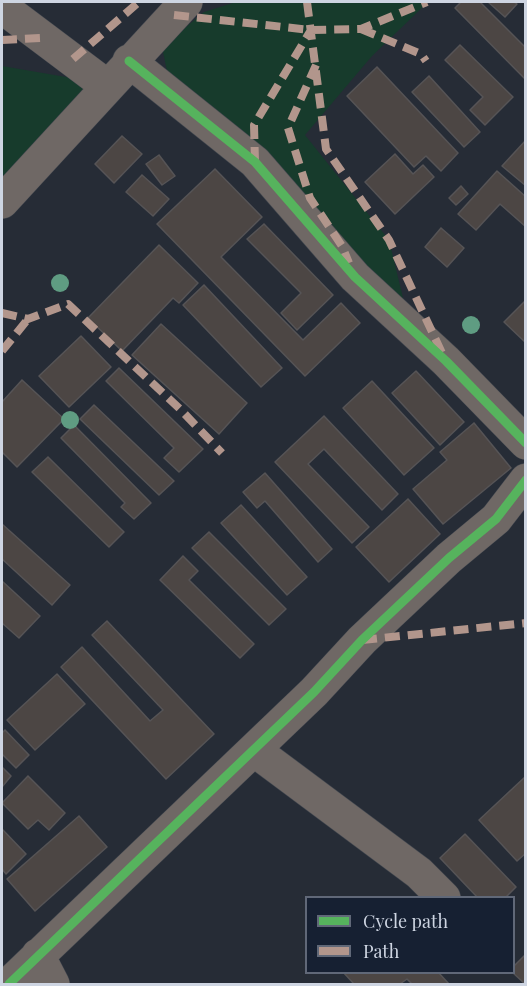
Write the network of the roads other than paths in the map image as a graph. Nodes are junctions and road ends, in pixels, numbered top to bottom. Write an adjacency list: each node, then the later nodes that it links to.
1 (186, 2): 3 (street)
2 (2, 7): 4 (street)
3 (129, 61): 4 (street); 6 (street)
4 (107, 86): 5 (street)
5 (2, 202)
6 (525, 443)
7 (525, 480): 8 (street)
8 (254, 750): 9 (street); 10 (street)
9 (443, 896)
10 (38, 955): 11 (street); 12 (street)
11 (9, 984)
12 (53, 984)

